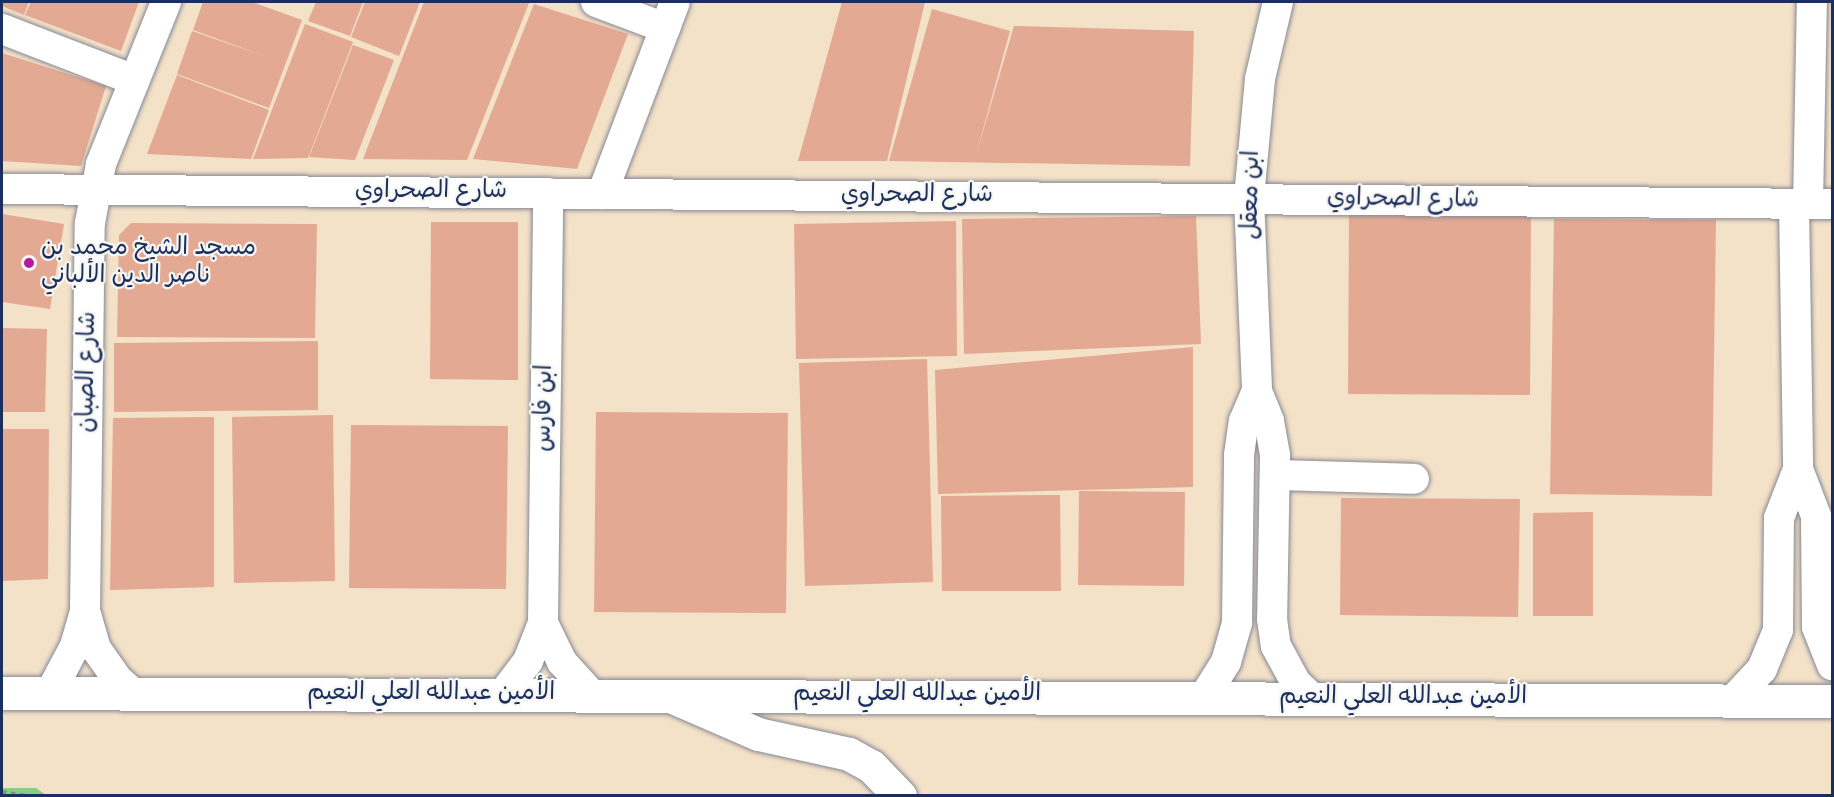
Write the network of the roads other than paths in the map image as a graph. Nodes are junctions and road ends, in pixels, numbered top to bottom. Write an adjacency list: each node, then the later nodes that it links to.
1 (166, 2): 7 (street, شارع الصبان)
2 (596, 2): 5 (street)
3 (1278, 2): 12 (street, ابن معقل)
4 (1812, 2): 13 (street)
5 (670, 14): 11 (street)
6 (2, 29): 7 (street)
7 (134, 80): 9 (street, شارع الصبان)
8 (2, 189): 9 (street, شارع الصحراوي)
9 (95, 190): 10 (street, شارع الصحراوي); 22 (street, شارع الصبان)
10 (548, 193): 11 (street, شارع الصحراوي); 25 (street, ابن فارس)
11 (602, 194): 12 (street, شارع الصحراوي)
12 (1249, 198): 13 (street, شارع الصحراوي); 14 (street, ابن معقل)
13 (1812, 204): 15 (street)
14 (1257, 391): 16 (street, ابن معقل); 18 (street, ابن معقل)
15 (1798, 469): 20 (street); 21 (street)
16 (1275, 475): 17 (street); 19 (street, ابن معقل)
17 (1414, 478)
18 (1239, 568): 19 (street); 23 (street, ابن معقل)
19 (1273, 570): 24 (street, ابن معقل)
20 (1816, 608): 21 (street); 26 (street)
21 (1780, 609): 35 (street)
22 (85, 611): 28 (street); 29 (street)
23 (1238, 616): 24 (street); 33 (street, ابن معقل)
24 (1272, 619): 34 (street, ابن معقل)
25 (543, 623): 30 (street); 31 (street)
26 (1833, 665)
27 (2, 693): 28 (main road, الأمين عبدالله العلي النعيم)
28 (50, 693): 29 (main road, الأمين عبدالله العلي النعيم)
29 (133, 693): 30 (main road, الأمين عبدالله العلي النعيم)
30 (504, 693): 31 (main road, الأمين عبدالله العلي النعيم)
31 (591, 694): 32 (main road, الأمين عبدالله العلي النعيم)
32 (666, 694): 33 (main road, الأمين عبدالله العلي النعيم); 37 (main road)
33 (1204, 697): 34 (main road, الأمين عبدالله العلي النعيم)
34 (1312, 698): 35 (main road, الأمين عبدالله العلي النعيم)
35 (1733, 700): 36 (main road, الأمين عبدالله العلي النعيم)
36 (1833, 701)
37 (900, 795)

